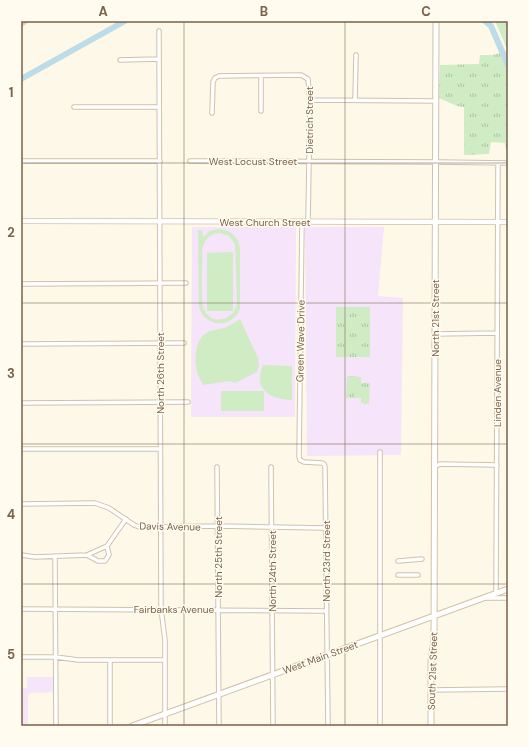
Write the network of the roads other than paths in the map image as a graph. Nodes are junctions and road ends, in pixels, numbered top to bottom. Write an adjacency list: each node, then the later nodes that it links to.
1 (436, 21): 9 (main road, North 21st Street)
2 (159, 31): 4 (street, North 26th Street)
3 (356, 55): 8 (street)
4 (159, 59): 5 (street); 11 (street, North 26th Street)
5 (120, 60)
6 (261, 76): 7 (street, Dietrich Street); 12 (street); 13 (street, Dietrich Street)
7 (310, 100): 8 (street); 17 (street, Dietrich Street)
8 (355, 100): 9 (street)
9 (436, 101): 18 (main road, North 21st Street)
10 (74, 107): 11 (street)
11 (159, 107): 16 (street, North 26th Street)
12 (261, 111)
13 (212, 113)
14 (190, 160): 17 (street, West Locust Street)
15 (21, 161): 16 (street)
16 (160, 161): 22 (street, North 26th Street)
17 (309, 161): 18 (street, West Locust Street); 24 (street, Dietrich Street)
18 (436, 162): 19 (street, West Locust Street); 25 (main road, North 21st Street)
19 (498, 163): 20 (street, West Locust Street); 26 (street, Linden Avenue)
20 (508, 163)
21 (21, 221): 22 (street, West Church Street)
22 (160, 222): 23 (street, West Church Street); 28 (street, North 26th Street)
23 (302, 222): 24 (street, West Church Street); 45 (street, Green Wave Drive)
24 (308, 222): 25 (street, West Church Street)
25 (436, 222): 26 (street, West Church Street); 32 (main road, North 21st Street)
26 (498, 222): 27 (street, West Church Street); 31 (street, Linden Avenue)
27 (508, 222)
28 (160, 283): 29 (street); 30 (street); 33 (street, North 26th Street)
29 (186, 283)
30 (21, 284)
31 (497, 333): 32 (street); 42 (street, Linden Avenue)
32 (435, 334): 46 (main road, North 21st Street)
33 (160, 343): 34 (street); 35 (street); 36 (street, North 26th Street)
34 (184, 343)
35 (21, 344)
36 (160, 402): 37 (street); 38 (street); 40 (street, North 26th Street)
37 (188, 402)
38 (21, 403)
39 (21, 449): 40 (street)
40 (160, 449): 50 (street, North 26th Street)
41 (380, 452): 72 (street)
42 (497, 465): 46 (street); 62 (street, Linden Avenue)
43 (217, 467): 49 (street, North 25th Street)
44 (271, 467): 51 (street, North 24th Street)
45 (325, 467): 52 (street, North 23rd Street)
46 (434, 467): 71 (main road, North 21st Street)
47 (21, 504): 48 (street, Davis Avenue)
48 (126, 519): 50 (street, Davis Avenue); 53 (street)
49 (218, 526): 50 (street, Davis Avenue); 51 (street, Davis Avenue); 68 (street, North 25th Street)
50 (161, 527): 67 (street, North 26th Street)
51 (272, 528): 52 (street, Davis Avenue); 69 (street, North 24th Street)
52 (326, 528): 70 (street, North 23rd Street)
53 (108, 546): 55 (street); 55 (street)
54 (21, 555): 56 (street)
55 (87, 555): 56 (street)
56 (55, 557): 66 (street)
57 (422, 559): 58 (street)
58 (398, 560)
59 (398, 575): 60 (street)
60 (418, 575)
61 (508, 589): 62 (main road, West Main Street)
62 (496, 593): 63 (main road, West Main Street)
63 (482, 598): 64 (street); 71 (main road, West Main Street)
64 (508, 598)
65 (21, 609): 66 (street, Fairbanks Avenue)
66 (55, 609): 67 (street, Fairbanks Avenue); 75 (street)
67 (161, 609): 68 (street, Fairbanks Avenue); 77 (street, North 26th Street)
68 (218, 610): 69 (street, Fairbanks Avenue); 81 (street, North 25th Street)
69 (272, 610): 70 (street, Fairbanks Avenue); 78 (street, North 24th Street)
70 (326, 611): 73 (street, North 23rd Street)
71 (433, 616): 72 (main road, West Main Street); 79 (main road, South 21st Street)
72 (380, 636): 73 (main road, West Main Street); 90 (street)
73 (327, 655): 78 (main road, West Main Street); 89 (street, North 23rd Street)
74 (21, 657): 75 (street)
75 (56, 657): 76 (street); 83 (street)
76 (110, 660): 77 (street); 84 (street)
77 (165, 660): 82 (street, North 26th Street)
78 (272, 675): 81 (main road, West Main Street); 88 (street, North 24th Street)
79 (431, 690): 80 (street); 91 (main road, South 21st Street)
80 (508, 690)
81 (219, 694): 82 (main road, West Main Street); 87 (street, North 25th Street)
82 (165, 714): 85 (main road, West Main Street); 86 (street, North 26th Street)
83 (56, 726)
84 (110, 726)
85 (132, 726)
86 (165, 726)
87 (219, 726)
88 (273, 726)
89 (328, 726)
90 (380, 726)
91 (431, 726)

